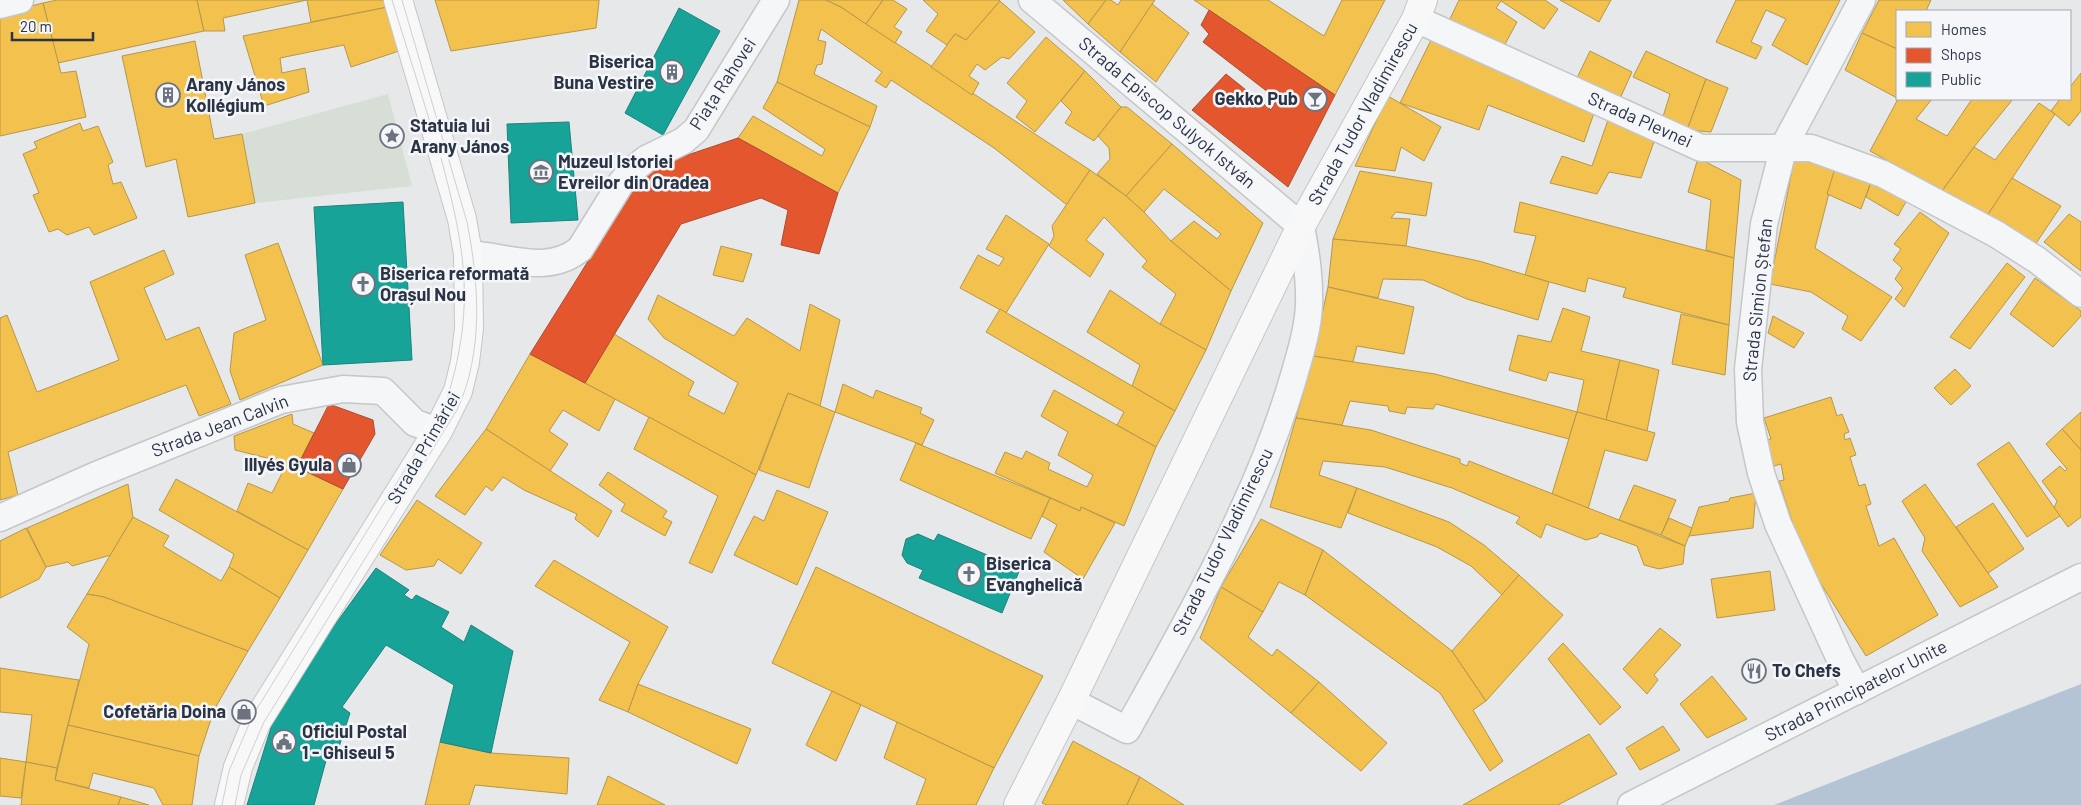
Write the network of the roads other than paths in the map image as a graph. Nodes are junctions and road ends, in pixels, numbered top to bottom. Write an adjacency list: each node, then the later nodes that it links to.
1 (20, 0): 6 (street)
2 (398, 0): 10 (street, Strada Primăriei)
3 (776, 0): 10 (street, Piața Rahovei)
4 (1032, 0): 9 (street, Strada Episcop Sulyok István)
5 (1862, 0): 8 (street, Strada Simion Ștefan)
6 (0, 4)
7 (1419, 10): 8 (street, Strada Plevnei); 9 (street, Strada Tudor Vladimirescu)
8 (1784, 146): 11 (street, Strada Plevnei); 15 (street, Strada Simion Ștefan)
9 (1301, 226): 16 (street, Strada Tudor Vladimirescu); 16 (street, Strada Tudor Vladimirescu)
10 (468, 254): 12 (street, Strada Primăriei)
11 (2081, 294)
12 (438, 431): 13 (street, Strada Jean Calvin); 17 (street, Strada Primăriei)
13 (0, 518)
14 (2081, 577): 15 (street, Strada Principatelor Unite)
15 (1857, 691): 19 (street, Strada Principatelor Unite)
16 (1071, 701): 18 (street, Strada Tudor Vladimirescu)
17 (229, 805)
18 (1018, 805)
19 (1631, 805)

